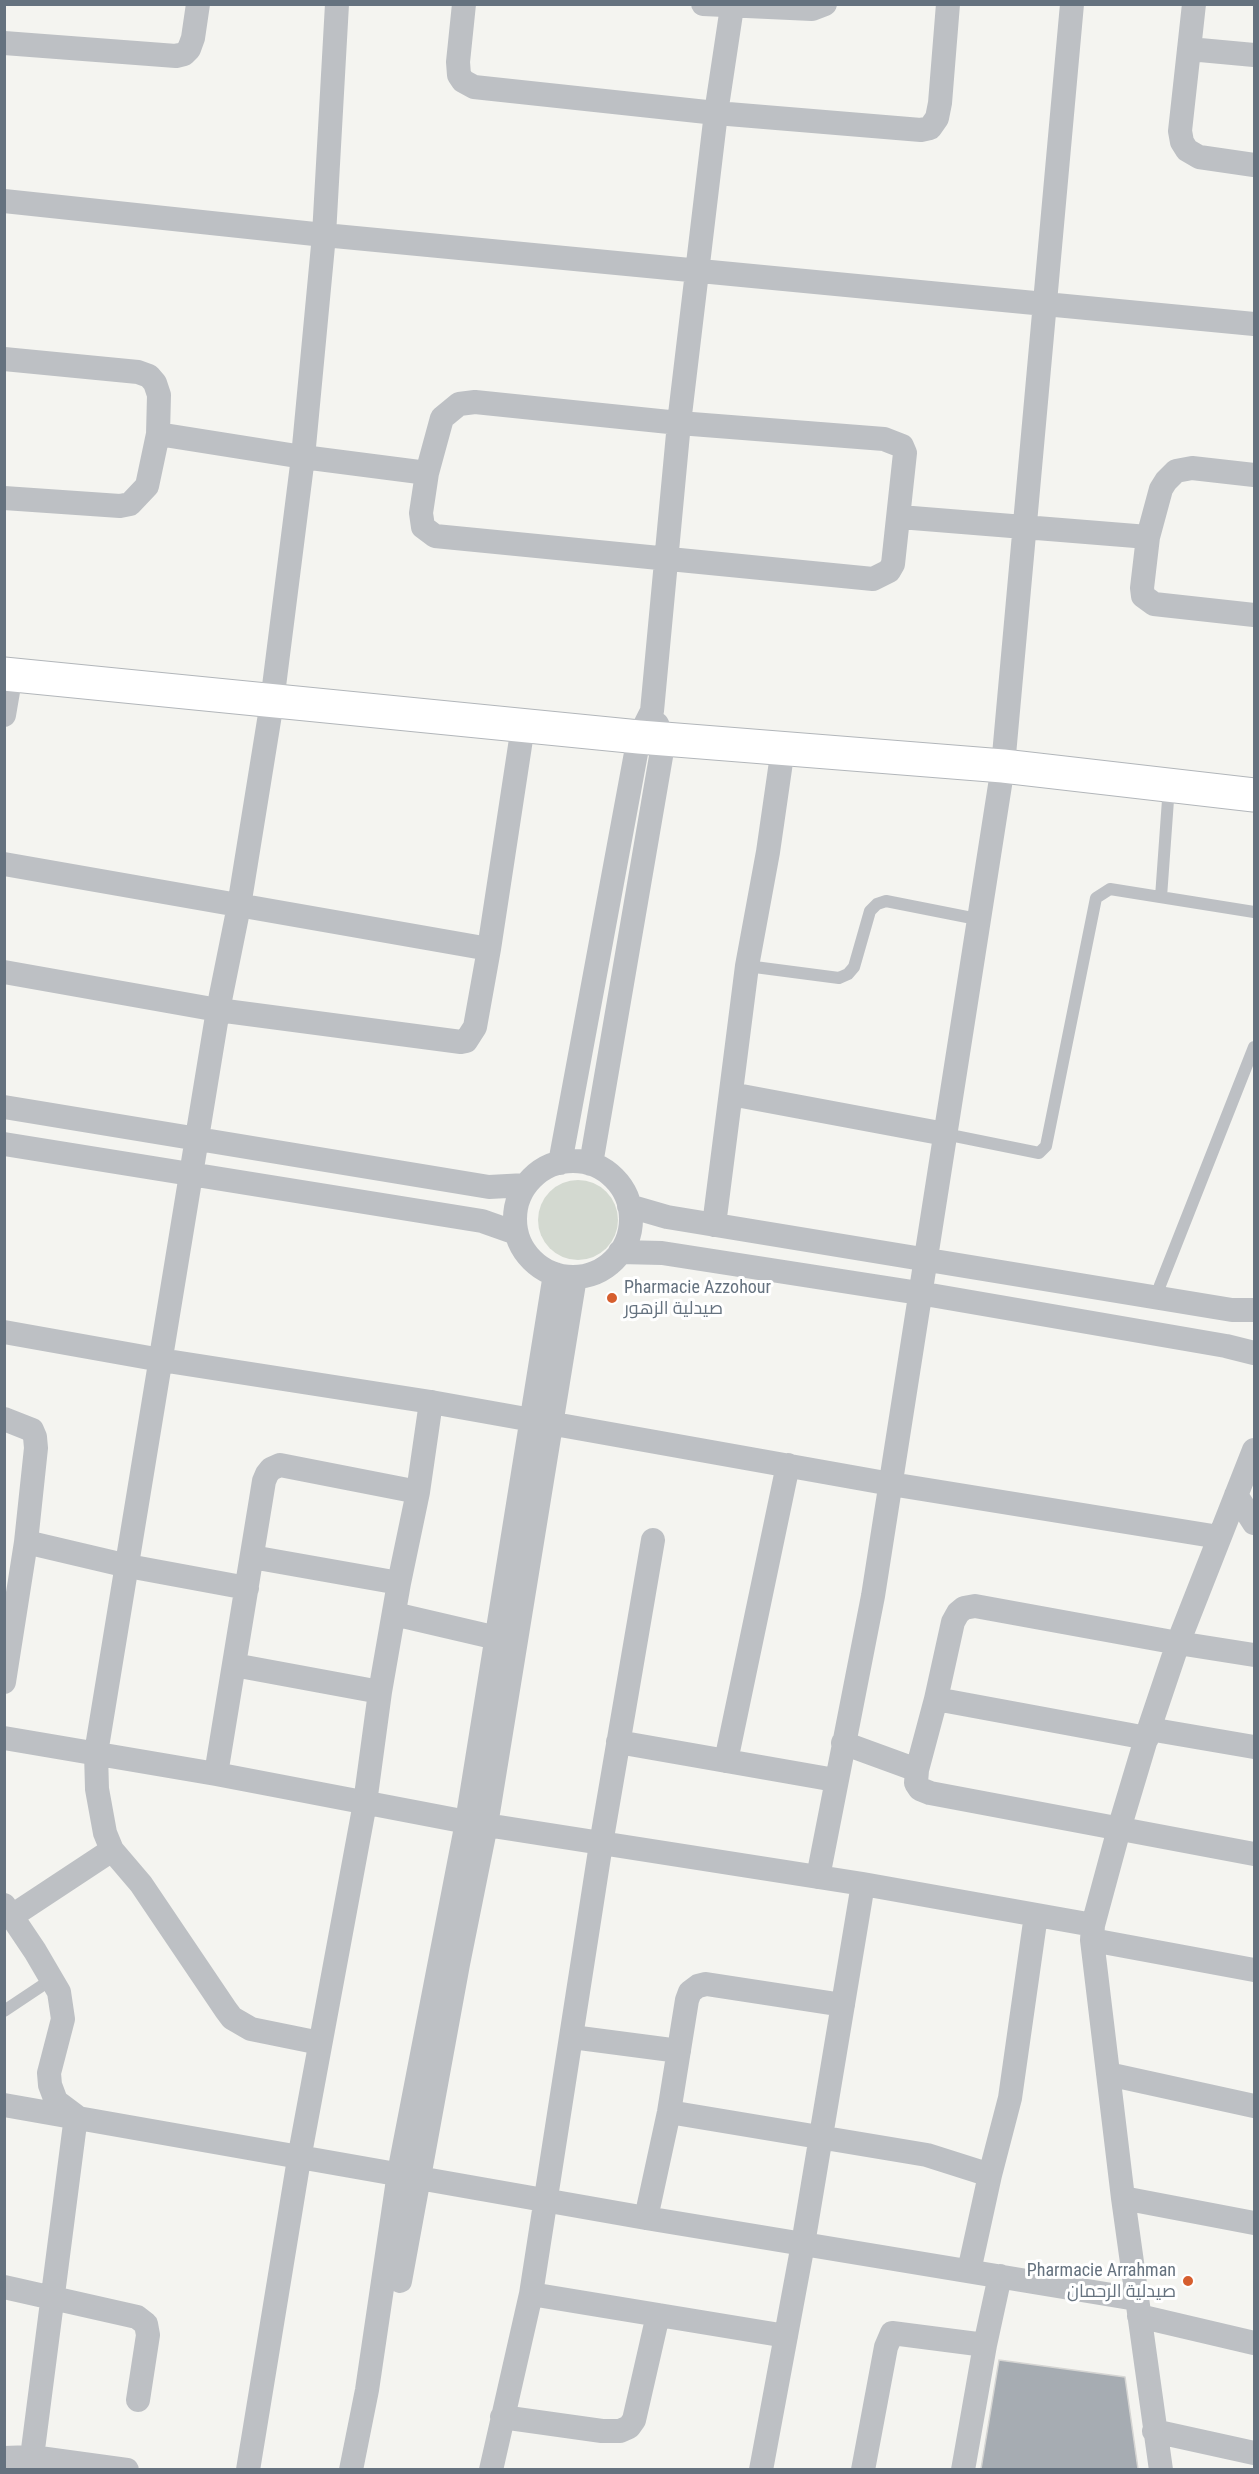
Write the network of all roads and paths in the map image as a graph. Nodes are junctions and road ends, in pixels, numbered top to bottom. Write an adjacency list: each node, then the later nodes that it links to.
1 (198, 4): 10 (street)
2 (337, 4): 16 (street)
3 (464, 4): 13 (street)
4 (702, 4): 9 (street)
5 (825, 4): 9 (street)
6 (948, 4): 13 (street)
7 (1072, 4): 18 (street)
8 (1194, 4): 11 (street)
9 (732, 7): 13 (street)
10 (4, 43)
11 (1189, 49): 12 (street); 14 (street)
12 (1254, 55)
13 (716, 113): 17 (street)
14 (1254, 165)
15 (4, 201): 16 (street)
16 (324, 235): 17 (street); 23 (street)
17 (697, 272): 18 (street); 21 (street)
18 (1047, 304): 19 (street); 28 (street)
19 (1254, 324)
20 (4, 359): 22 (street)
21 (679, 423): 24 (street); 27 (street); 30 (street)
22 (158, 434): 23 (street); 26 (street)
23 (303, 457): 24 (street); 33 (street)
24 (427, 473): 30 (street)
25 (1254, 475): 29 (street)
26 (4, 498)
27 (900, 517): 28 (street); 30 (street)
28 (1023, 528): 29 (street); 38 (street)
29 (1148, 537): 31 (street)
30 (666, 560): 36 (street)
31 (1254, 615)
32 (8, 674): 33 (main road); 34 (street)
33 (272, 702): 35 (main road); 43 (street)
34 (4, 715)
35 (523, 726): 36 (main road); 46 (street)
36 (652, 729): 37 (main road); 56 (street); 57 (street)
37 (783, 748): 38 (main road); 47 (street)
38 (1003, 766): 39 (main road); 45 (street)
39 (1169, 785): 40 (main road); 42 (lane)
40 (1254, 795)
41 (4, 864): 43 (street)
42 (1161, 897): 44 (lane); 53 (lane)
43 (239, 906): 46 (street); 49 (street)
44 (1254, 912)
45 (977, 919): 47 (lane); 53 (street)
46 (489, 949): 49 (street)
47 (747, 966): 51 (street)
48 (4, 972): 49 (street)
49 (219, 1010): 54 (street)
50 (1254, 1047): 67 (lane)
51 (730, 1094): 53 (street); 61 (street)
52 (4, 1107): 54 (street)
53 (945, 1134): 64 (street)
54 (198, 1139): 58 (street); 59 (street)
55 (4, 1144): 58 (street)
56 (560, 1163): 57 (street); 59 (street)
57 (591, 1164): 60 (street)
58 (192, 1175): 62 (street); 71 (street)
59 (526, 1185): 62 (street)
60 (629, 1206): 61 (street); 63 (street)
61 (714, 1225): 64 (street)
62 (516, 1233): 65 (street)
63 (620, 1252): 65 (street); 66 (street)
64 (924, 1259): 66 (street); 67 (street)
65 (565, 1276): 74 (street)
66 (919, 1293): 70 (street); 77 (street)
67 (1155, 1298): 68 (street)
68 (1254, 1310)
69 (6, 1340): 71 (street)
70 (1254, 1353)
71 (161, 1360): 72 (street); 85 (street)
72 (431, 1402): 74 (street); 78 (street)
73 (4, 1419): 83 (street)
74 (541, 1423): 76 (street); 90 (street); 108 (street)
75 (1254, 1450): 79 (street)
76 (788, 1465): 77 (street); 103 (street)
77 (891, 1484): 81 (street); 100 (street)
78 (418, 1492): 84 (street); 86 (street)
79 (1236, 1495): 80 (street); 81 (street)
80 (1254, 1523)
81 (1219, 1537): 91 (street)
82 (653, 1540): 99 (street)
83 (26, 1542): 85 (street); 89 (street)
84 (252, 1557): 86 (street); 87 (street)
85 (128, 1566): 87 (street); 102 (street)
86 (399, 1583): 88 (street)
87 (247, 1588): 93 (street)
88 (393, 1614): 90 (street); 95 (street)
89 (9, 1626): 94 (street)
90 (497, 1638): 108 (street)
91 (1178, 1644): 92 (street); 96 (street); 97 (street)
92 (1254, 1655)
93 (234, 1665): 95 (street); 105 (street)
94 (4, 1682)
95 (380, 1692): 107 (street)
96 (936, 1699): 97 (street); 104 (street)
97 (1148, 1734): 101 (street); 109 (street)
98 (4, 1738): 102 (street)
99 (618, 1742): 103 (street); 110 (street)
100 (843, 1743): 104 (street); 106 (street)
101 (1254, 1747)
102 (96, 1753): 105 (street); 111 (street)
103 (726, 1761): 106 (street)
104 (917, 1770): 109 (street)
105 (216, 1774): 107 (street)
106 (835, 1780): 113 (street)
107 (365, 1803): 108 (street); 123 (street)
108 (476, 1824): 110 (street); 132 (street)
109 (1119, 1829): 112 (street); 117 (street)
110 (601, 1845): 113 (street); 122 (street)
111 (112, 1850): 115 (street); 123 (street)
112 (1254, 1854)
113 (818, 1877): 114 (street)
114 (862, 1884): 116 (street); 120 (street)
115 (8, 1911): 119 (street)
116 (1036, 1915): 117 (street); 133 (street)
117 (1093, 1933): 118 (street); 125 (street)
118 (1254, 1970)
119 (52, 1979): 121 (lane); 129 (street)
120 (843, 2005): 124 (street); 130 (street)
121 (4, 2011)
122 (572, 2037): 124 (street); 135 (street)
123 (320, 2043): 131 (street)
124 (680, 2051): 128 (street)
125 (1108, 2074): 127 (street); 134 (street)
126 (4, 2105): 129 (street)
127 (1254, 2106)
128 (669, 2112): 130 (street); 136 (street)
129 (76, 2116): 131 (street); 143 (street)
130 (820, 2139): 133 (street); 138 (street)
131 (299, 2158): 132 (street); 156 (street)
132 (408, 2175): 135 (street); 157 (street); 158 (street)
133 (990, 2175): 139 (street)
134 (1123, 2198): 137 (street); 144 (street)
135 (547, 2200): 136 (street); 142 (street)
136 (646, 2218): 138 (street)
137 (1254, 2223)
138 (803, 2244): 139 (street); 146 (street)
139 (969, 2271): 140 (street)
140 (1000, 2276): 144 (street); 148 (street)
141 (4, 2287): 143 (street)
142 (531, 2294): 145 (street); 150 (street)
143 (52, 2298): 149 (street); 153 (street)
144 (1137, 2307): 147 (street); 151 (street)
145 (658, 2315): 146 (street); 150 (street)
146 (786, 2336): 160 (street)
147 (1254, 2343)
148 (986, 2345): 161 (street); 162 (street)
149 (138, 2400)
150 (502, 2417): 159 (street)
151 (1154, 2431): 152 (street); 163 (street)
152 (1254, 2453)
153 (32, 2457): 154 (street); 155 (street)
154 (4, 2458)
155 (127, 2469)
156 (248, 2469)
157 (351, 2469)
158 (368, 2469)
159 (491, 2469)
160 (761, 2469)
161 (863, 2469)
162 (963, 2469)
163 (1161, 2469)

